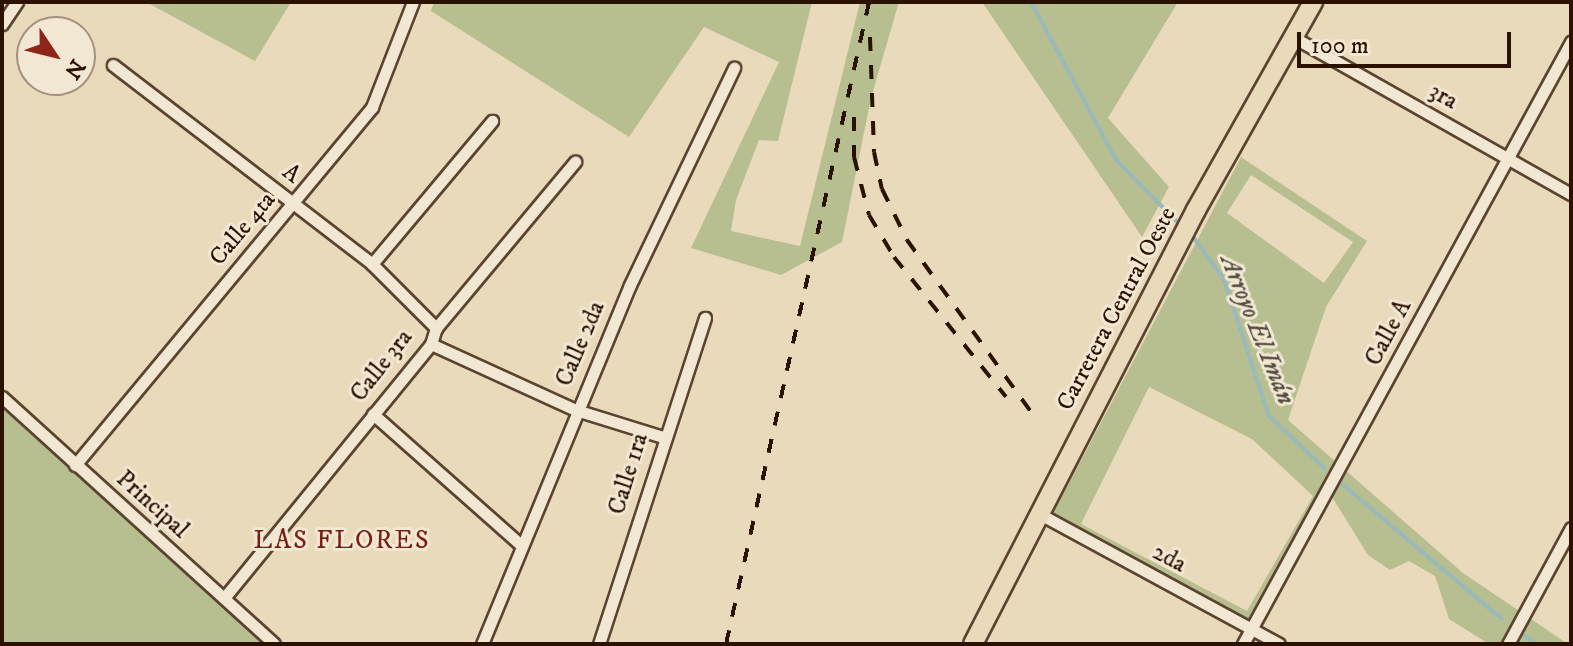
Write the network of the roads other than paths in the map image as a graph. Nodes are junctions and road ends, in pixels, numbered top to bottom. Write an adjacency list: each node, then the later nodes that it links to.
1 (17, 2): 4 (street)
2 (413, 2): 13 (street, Calle 4ta)
3 (1313, 2): 5 (main road, Carretera Central Oeste)
4 (2, 24)
5 (1293, 37): 10 (street, 3ra); 23 (main road, Carretera Central Oeste)
6 (1571, 42): 10 (street, Calle A)
7 (113, 65): 13 (street, A)
8 (734, 68): 19 (street, Calle 2da)
9 (492, 121): 14 (street)
10 (1507, 158): 12 (street, 3ra); 27 (street, Calle A)
11 (575, 162): 16 (street, Calle 3ra)
12 (1571, 194)
13 (293, 204): 14 (street, A); 22 (street, Calle 4ta)
14 (372, 264): 16 (street, A)
15 (705, 318): 21 (street, Calle 1ra)
16 (436, 328): 17 (street, Calle 3ra)
17 (431, 344): 19 (street); 20 (street, Calle 3ra)
18 (2, 397): 22 (street, Principal)
19 (576, 410): 21 (street); 25 (street, Calle 2da)
20 (373, 414): 25 (street); 26 (street, Calle 3ra)
21 (663, 437): 30 (street, Calle 1ra)
22 (75, 465): 26 (street, Principal)
23 (1038, 513): 27 (street, 2da); 31 (main road, Carretera Central Oeste)
24 (1571, 528): 34 (street)
25 (520, 544): 29 (street, Calle 2da)
26 (224, 598): 28 (street, Principal)
27 (1252, 629): 32 (street, Calle A); 33 (street, 2da)
28 (274, 644)
29 (482, 644)
30 (599, 644)
31 (973, 644)
32 (1243, 644)
33 (1279, 644)
34 (1508, 644)

